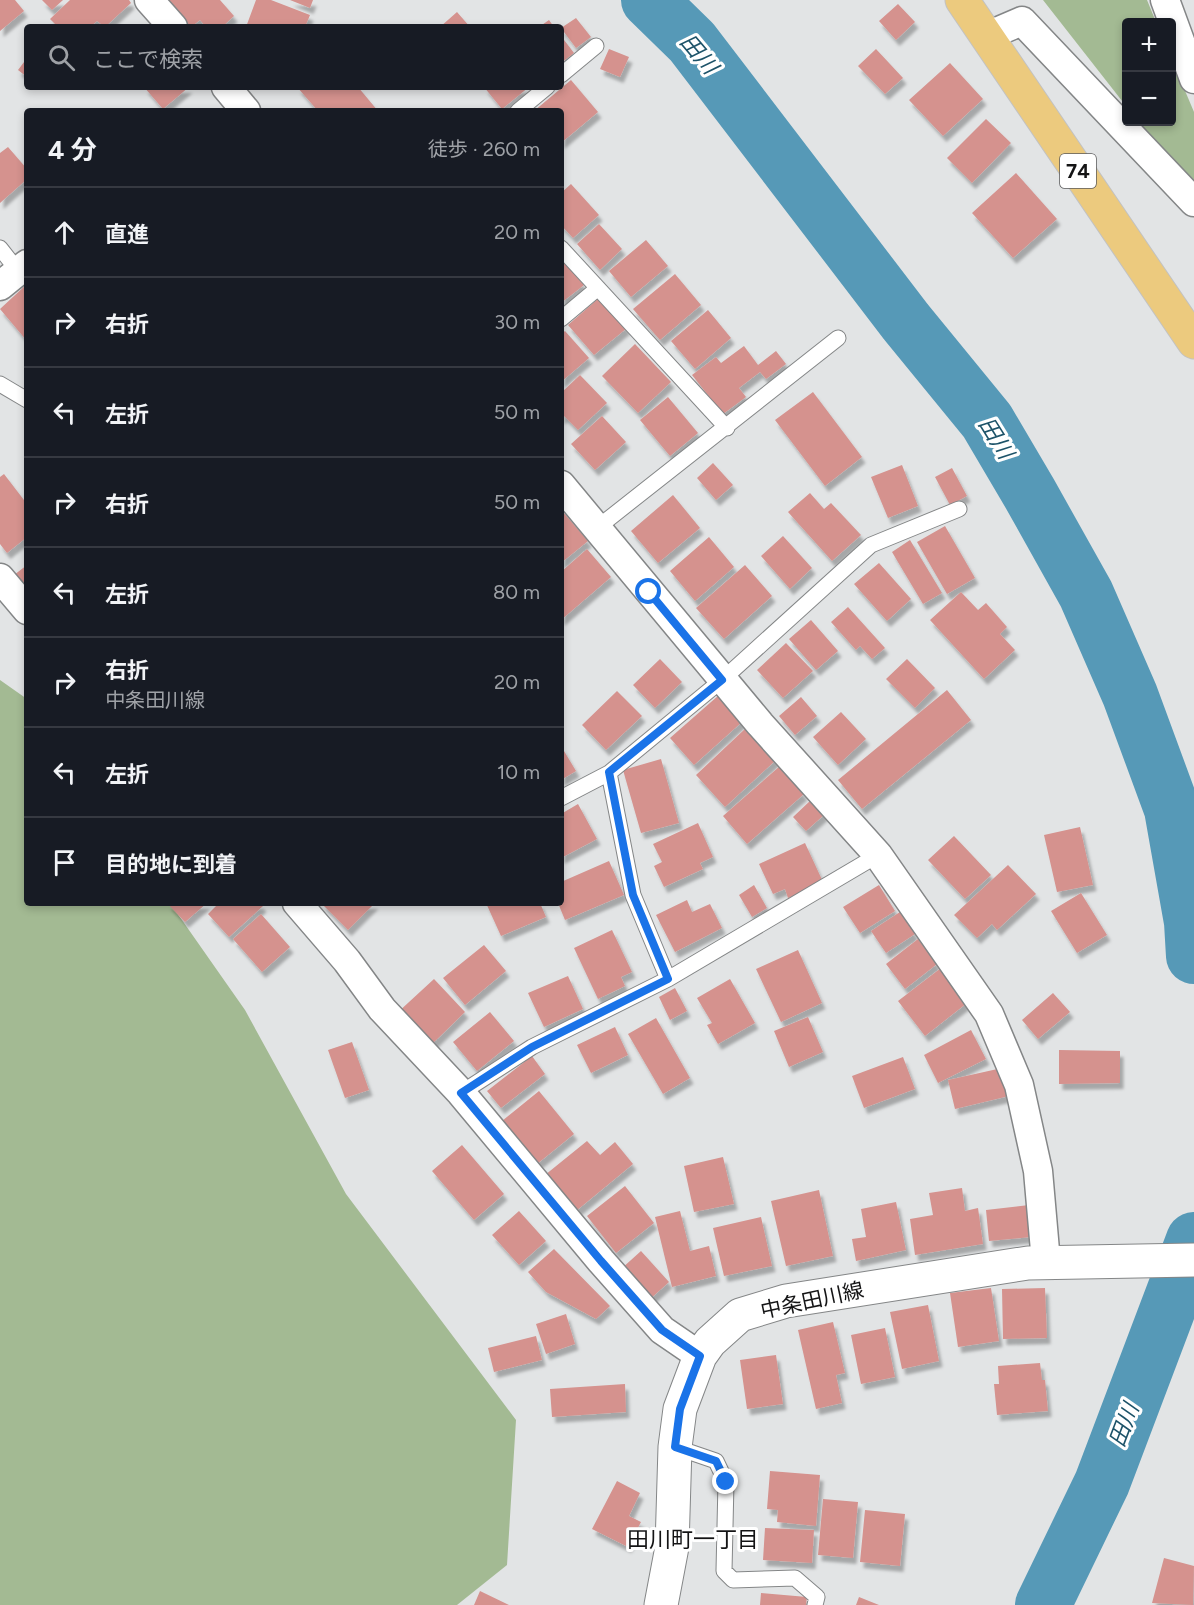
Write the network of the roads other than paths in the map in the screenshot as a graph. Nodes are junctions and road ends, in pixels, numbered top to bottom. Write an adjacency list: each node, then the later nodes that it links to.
1 (149, 0): 4 (street)
2 (963, 0): 5 (main road, 74)
3 (1164, 0): 8 (street)
4 (169, 24)
5 (987, 36): 11 (street); 18 (main road, 74)
6 (596, 46): 7 (lane)
7 (564, 73)
8 (1194, 79)
9 (542, 90): 10 (lane)
10 (522, 108)
11 (1194, 202)
12 (0, 248): 14 (lane)
13 (564, 251): 15 (lane)
14 (15, 273)
15 (598, 288): 16 (lane); 21 (lane)
16 (564, 316)
17 (838, 338): 21 (lane)
18 (1194, 342)
19 (0, 384): 20 (lane)
20 (24, 398)
21 (727, 428): 24 (lane)
22 (564, 492): 24 (street)
23 (959, 509): 27 (lane)
24 (597, 528): 27 (street)
25 (0, 578): 26 (street)
26 (24, 606)
27 (722, 680): 28 (lane); 30 (street)
28 (609, 772): 29 (lane); 32 (lane)
29 (564, 796)
30 (878, 855): 32 (lane); 35 (street)
31 (300, 906): 33 (street)
32 (668, 979): 33 (lane)
33 (461, 1093): 36 (street)
34 (1194, 1260): 35 (main road, 中条田川線)
35 (1046, 1262): 36 (main road, 中条田川線)
36 (700, 1356): 37 (main road, 中条田川線)
37 (675, 1447): 38 (main road, 中条田川線); 39 (lane)
38 (661, 1605)
39 (815, 1605)

